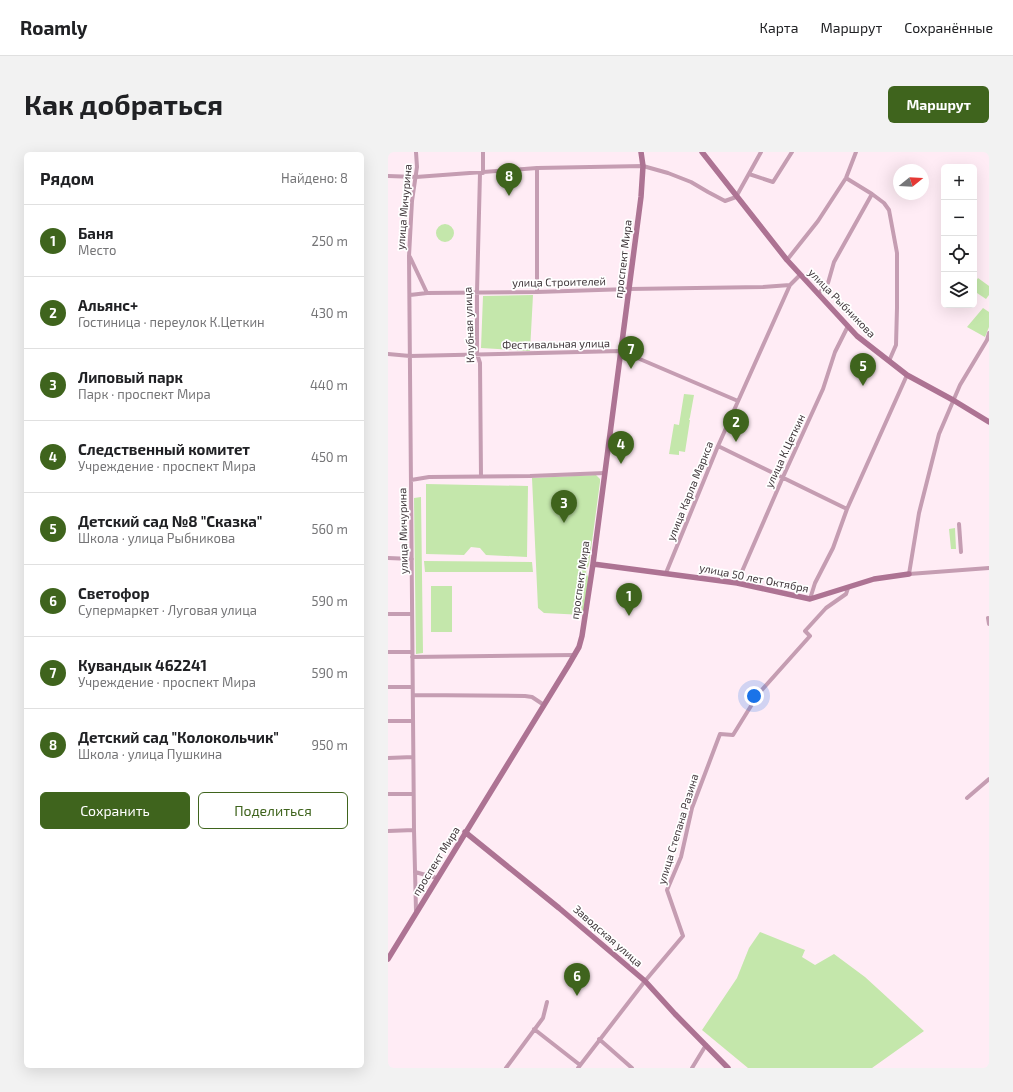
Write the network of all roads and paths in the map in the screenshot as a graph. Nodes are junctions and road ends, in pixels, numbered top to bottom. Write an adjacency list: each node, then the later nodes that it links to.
1 (416, 152): 13 (street, улица Мичурина)
2 (483, 152): 10 (street, Клубная улица)
3 (641, 152): 8 (street, проспект Мира)
4 (702, 152): 16 (street, улица Рыбникова)
5 (761, 152): 11 (street)
6 (792, 152): 11 (street)
7 (856, 152): 14 (street)
8 (643, 166): 9 (street); 16 (street); 21 (street, проспект Мира)
9 (537, 168): 10 (street); 23 (street)
10 (482, 173): 13 (street); 22 (street, Клубная улица)
11 (749, 174): 16 (street)
12 (388, 176): 13 (street)
13 (416, 177): 17 (street, улица Мичурина)
14 (846, 178): 15 (street); 18 (street)
15 (872, 194): 25 (street); 33 (street)
16 (736, 197): 18 (street, улица Рыбникова)
17 (409, 256): 24 (street); 26 (street, улица Мичурина)
18 (787, 260): 19 (street, улица Рыбникова)
19 (800, 275): 20 (street); 25 (street, улица Рыбникова)
20 (790, 284): 21 (street, улица Строителей); 36 (street, улица Карла Маркса)
21 (629, 289): 23 (street, улица Строителей); 29 (street, проспект Мира)
22 (477, 292): 23 (street, улица Строителей); 24 (street, улица Строителей); 31 (street, Клубная улица)
23 (537, 292)
24 (427, 293): 26 (street, улица Строителей)
25 (818, 294): 27 (street, улица Рыбникова)
26 (410, 295): 32 (street, улица Мичурина)
27 (848, 326): 33 (street, улица Рыбникова); 41 (street, улица К.Цеткин)
28 (989, 333): 35 (street)
29 (621, 351): 31 (street, Фестивальная улица); 36 (street, Фестивальная улица); 39 (street, проспект Мира)
30 (388, 354): 32 (street, Фестивальная улица)
31 (477, 354): 32 (street, Фестивальная улица); 40 (street, Клубная улица)
32 (410, 356): 42 (street, улица Мичурина)
33 (889, 361): 34 (street, улица Рыбникова)
34 (907, 375): 35 (street, улица Рыбникова); 43 (street)
35 (954, 400): 37 (street, улица Рыбникова); 51 (street)
36 (738, 401): 38 (street, улица Карла Маркса)
37 (989, 422)
38 (718, 446): 41 (street); 50 (street, улица Карла Маркса)
39 (605, 473): 40 (street); 48 (street, проспект Мира)
40 (481, 476): 42 (street)
41 (783, 477): 43 (street); 52 (street, улица К.Цеткин)
42 (411, 480): 47 (street, улица Мичурина)
43 (847, 508): 54 (street)
44 (959, 524): 45 (street)
45 (961, 552)
46 (388, 558): 47 (street)
47 (412, 559): 56 (street, улица Мичурина)
48 (593, 564): 50 (street, улица 50 лет Октября); 61 (street, проспект Мира)
49 (989, 568): 51 (street)
50 (666, 573): 52 (street, улица 50 лет Октября)
51 (908, 574): 53 (street, улица 50 лет Октября)
52 (738, 583): 54 (street, улица 50 лет Октября)
53 (848, 588): 54 (street, улица 50 лет Октября); 81 (street, улица Степана Разина)
54 (810, 599)
55 (388, 614): 56 (street)
56 (412, 614): 60 (street, улица Мичурина)
57 (988, 618): 58 (street)
58 (989, 624)
59 (388, 652): 60 (street)
60 (412, 654): 61 (street); 63 (street, улица Мичурина)
61 (575, 655): 65 (street, проспект Мира)
62 (388, 687): 63 (street)
63 (412, 687): 64 (street, улица Мичурина)
64 (413, 695): 65 (street); 67 (street, улица Мичурина)
65 (544, 705): 76 (street, проспект Мира)
66 (388, 721): 67 (street)
67 (413, 721): 68 (street, улица Мичурина)
68 (413, 757): 69 (street); 72 (street, улица Мичурина)
69 (388, 758)
70 (989, 779): 73 (street)
71 (388, 794): 72 (street)
72 (414, 794): 74 (street, улица Мичурина)
73 (967, 798)
74 (414, 830): 75 (street); 77 (street, улица Мичурина)
75 (388, 831)
76 (465, 832): 78 (street, проспект Мира); 81 (street, Заводская улица)
77 (415, 872): 78 (street); 79 (street, улица Мичурина)
78 (437, 878): 79 (street, проспект Мира)
79 (416, 911): 80 (street, проспект Мира)
80 (388, 958)
81 (645, 981): 84 (street); 85 (street, Заводская улица)
82 (546, 1002): 83 (street)
83 (534, 1029): 86 (street); 87 (street)
84 (599, 1039): 86 (street); 88 (street)
85 (706, 1045): 89 (street); 90 (street, Заводская улица)
86 (579, 1066)
87 (506, 1068)
88 (632, 1068)
89 (692, 1068)
90 (728, 1068)

